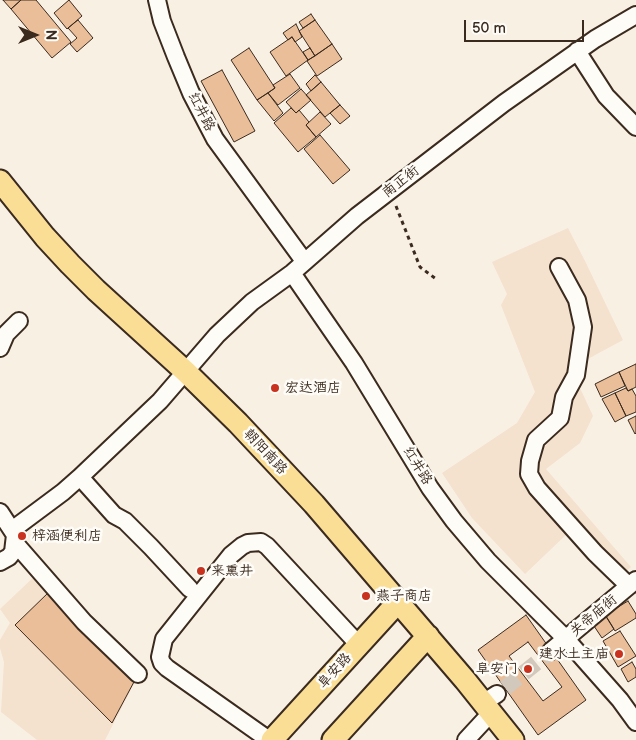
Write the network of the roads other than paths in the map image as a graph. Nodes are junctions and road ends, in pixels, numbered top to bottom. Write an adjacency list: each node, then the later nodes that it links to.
1 (157, 0): 6 (street, 红井路)
2 (636, 15): 3 (street, 南正街)
3 (577, 51): 4 (street); 6 (street, 南正街)
4 (636, 127)
5 (0, 181): 11 (main road, 朝阳南路)
6 (304, 262): 8 (street, 南正街)
7 (559, 267): 16 (street)
8 (292, 273): 11 (street, 南正街); 20 (street, 红井路)
9 (19, 321): 10 (street)
10 (0, 348)
11 (186, 372): 12 (street, 南正街); 18 (main road, 朝阳南路)
12 (80, 477): 14 (street, 南正街); 17 (street)
13 (0, 512): 14 (street)
14 (14, 536): 15 (street, 南正街); 23 (street)
15 (0, 562)
16 (633, 583): 20 (street, 关帝庙街)
17 (190, 588)
18 (398, 602): 19 (main road, 朝阳南路); 21 (main road, 阜安路)
19 (428, 636): 24 (main road, 朝阳南路); 27 (main road)
20 (566, 639): 22 (street, 关帝庙街); 25 (street, 红井路)
21 (359, 645): 26 (main road, 阜安路); 26 (street)
22 (551, 650)
23 (138, 674)
24 (490, 703): 28 (street); 29 (main road, 朝阳南路)
25 (636, 722)
26 (270, 740)
27 (332, 740)
28 (466, 740)
29 (512, 740)

